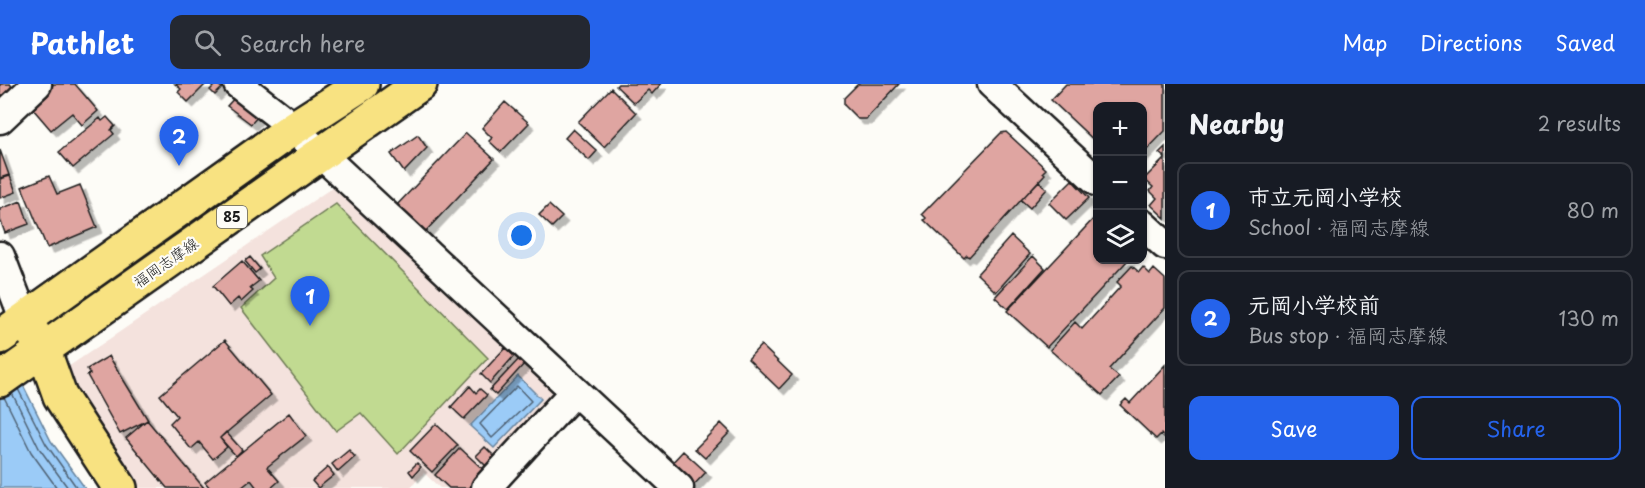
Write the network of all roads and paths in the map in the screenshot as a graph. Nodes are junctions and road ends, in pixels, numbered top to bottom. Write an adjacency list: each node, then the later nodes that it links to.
1 (37, 84): 6 (street)
2 (238, 84): 7 (street)
3 (362, 84): 7 (main road, 85)
4 (420, 84): 8 (main road, 福岡志摩線 / 85)
5 (992, 84): 9 (street)
6 (0, 119)
7 (292, 129): 8 (street); 13 (main road, 85)
8 (320, 154): 14 (main road, 福岡志摩線 / 85); 16 (street)
9 (1093, 177)
10 (1147, 228): 11 (street)
11 (1165, 245)
12 (0, 256): 13 (street)
13 (12, 329): 14 (main road)
14 (44, 351): 15 (main road, 福岡志摩線 / 85); 17 (main road)
15 (0, 380)
16 (575, 390): 18 (street); 19 (street)
17 (120, 488)
18 (486, 488)
19 (679, 488)

